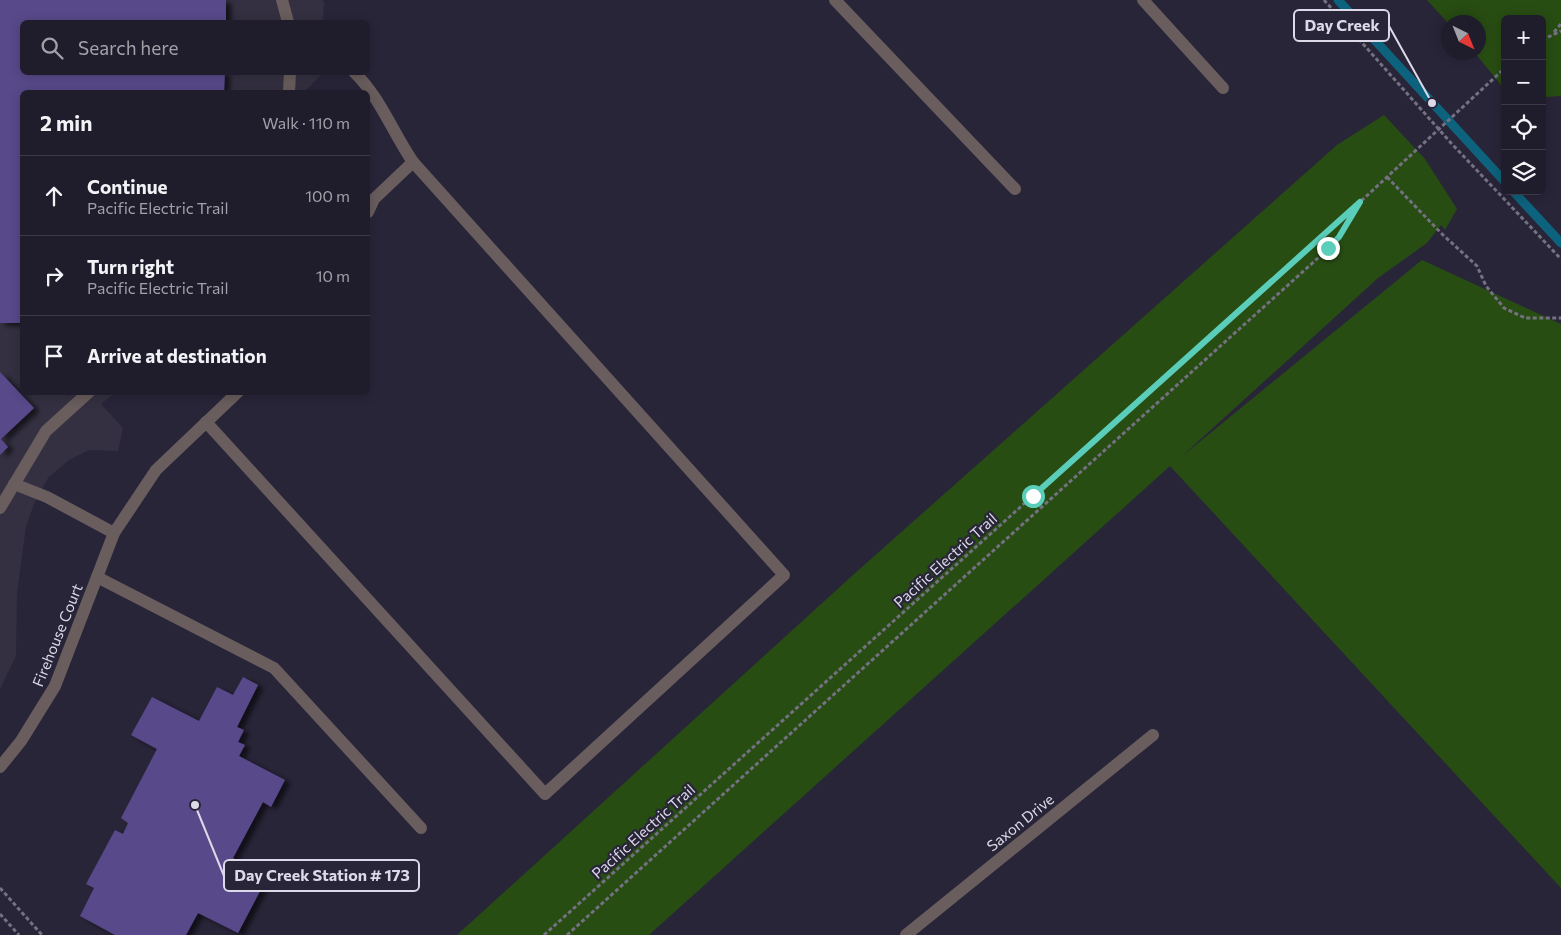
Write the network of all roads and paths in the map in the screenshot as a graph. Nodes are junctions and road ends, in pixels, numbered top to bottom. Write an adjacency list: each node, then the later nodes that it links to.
1 (282, 0): 5 (street)
2 (835, 0): 17 (street)
3 (1143, 0): 13 (street)
4 (1324, 0): 20 (path)
5 (287, 20)
6 (1561, 24): 8 (path)
7 (1561, 31): 8 (path)
8 (1554, 33): 9 (path)
9 (1546, 38)
10 (1501, 71): 16 (path, Pacific Electric Trail)
11 (290, 75): 14 (street)
12 (357, 75): 15 (street)
13 (1223, 88)
14 (289, 90)
15 (413, 162): 19 (street); 24 (street)
16 (1387, 176): 18 (path, Pacific Electric Trail); 21 (path)
17 (1015, 190)
18 (1360, 202): 36 (path, Pacific Electric Trail); 37 (path, Pacific Electric Trail)
19 (370, 208)
20 (1561, 259)
21 (1561, 318)
22 (86, 395): 25 (street)
23 (235, 395): 24 (street, Firehouse Court)
24 (206, 422): 27 (street, Firehouse Court)
25 (14, 484): 26 (street); 27 (street)
26 (0, 508)
27 (114, 533): 28 (street, Firehouse Court)
28 (97, 577): 30 (street, Firehouse Court); 31 (street)
29 (1153, 735): 38 (street, Saxon Drive)
30 (0, 767)
31 (421, 828)
32 (0, 888): 35 (path)
33 (0, 914): 34 (path)
34 (20, 935)
35 (42, 935)
36 (544, 935)
37 (567, 935)
38 (906, 935)

